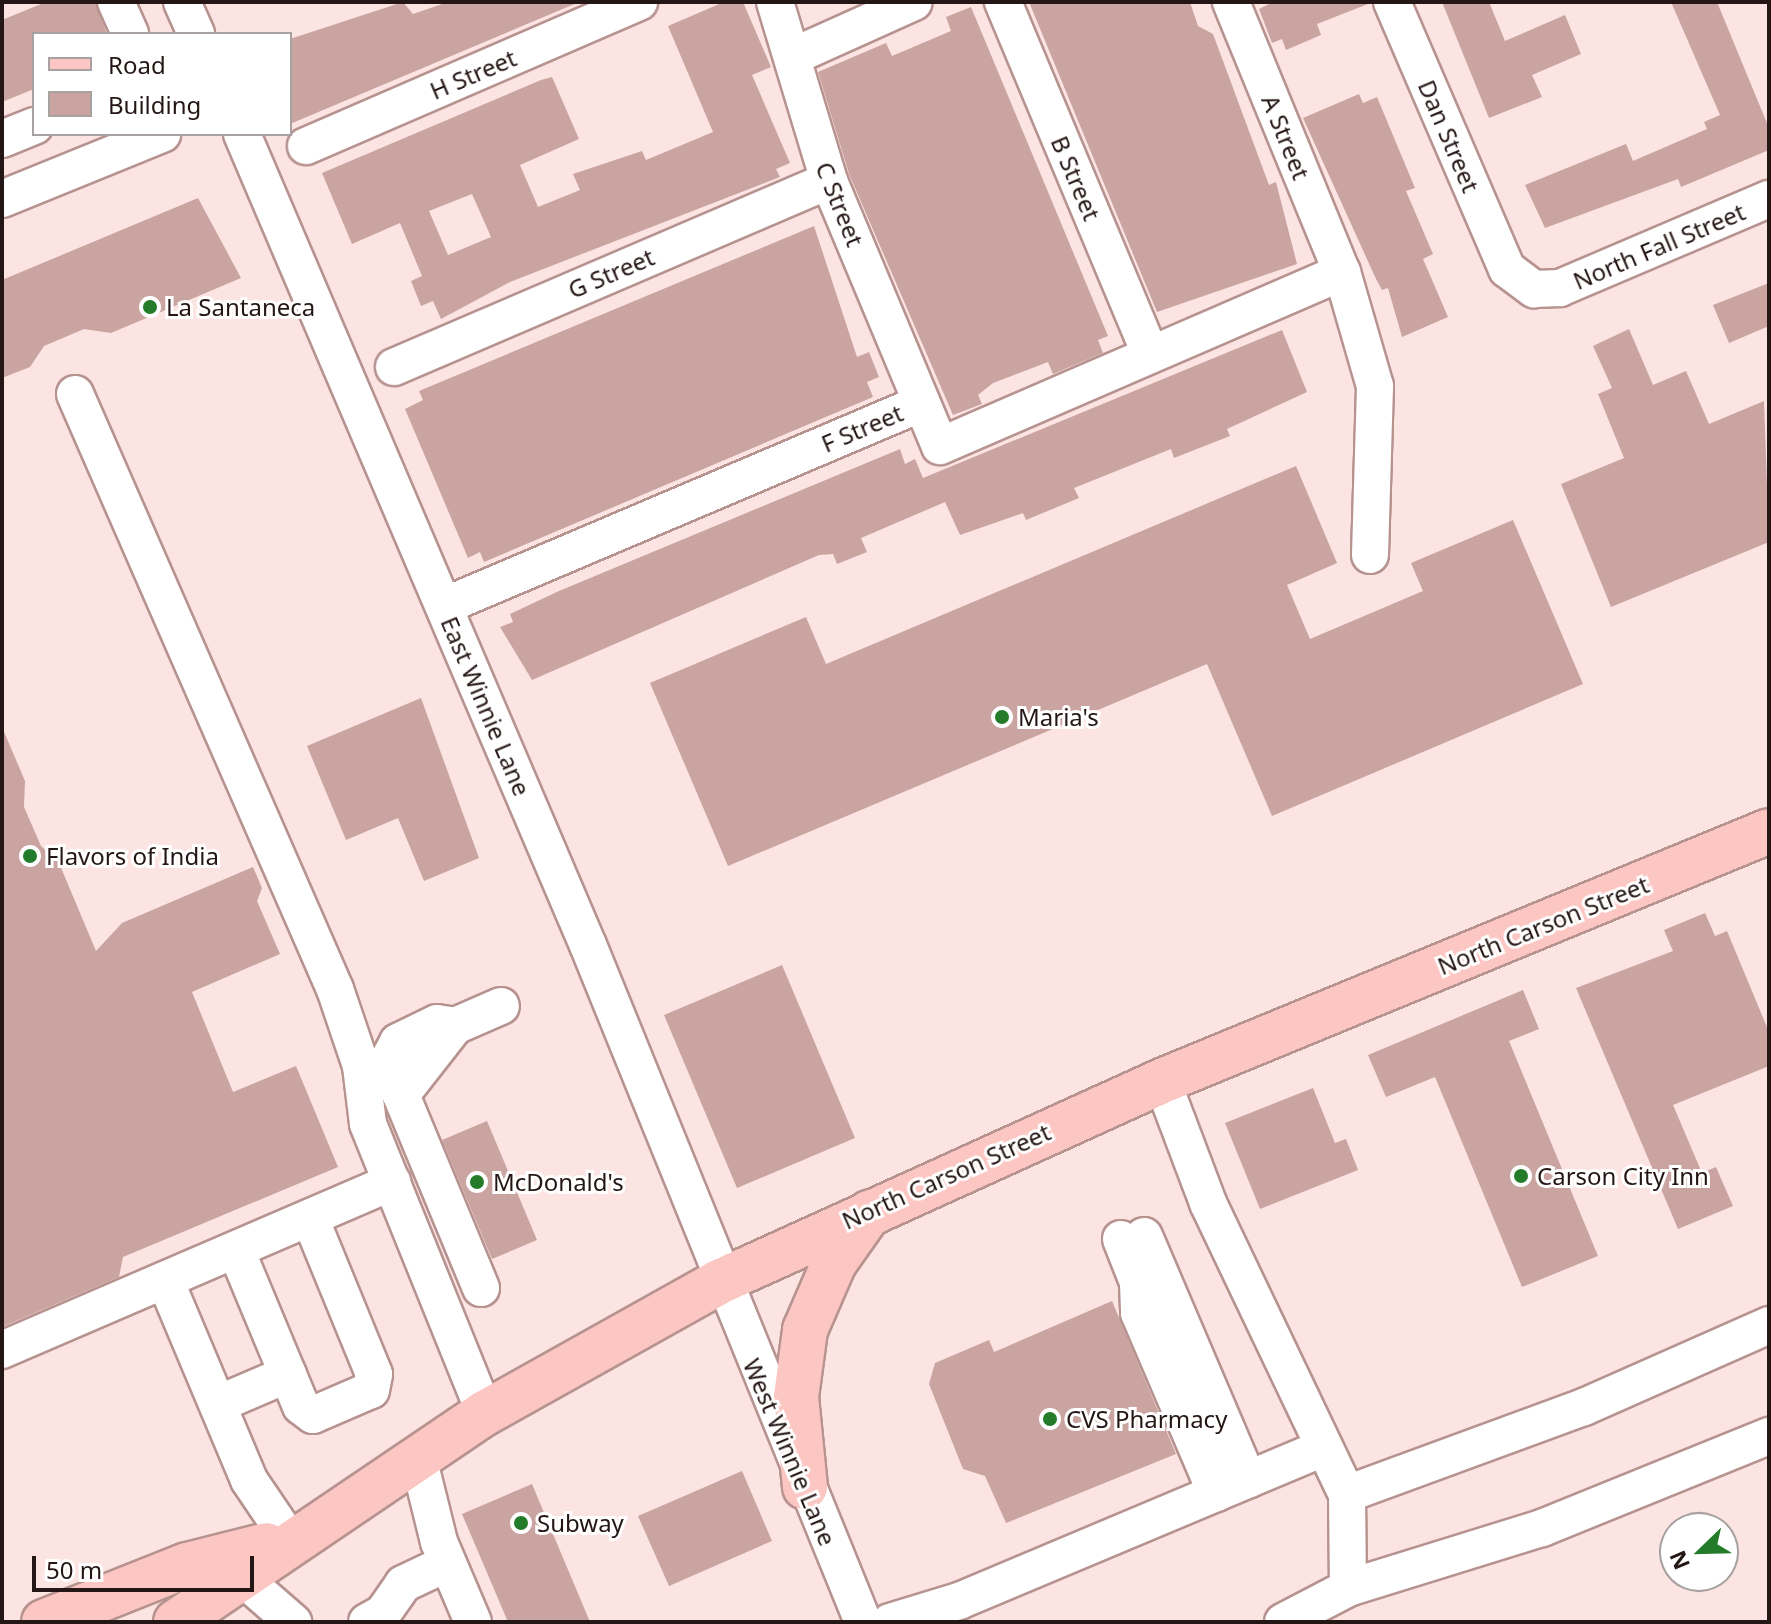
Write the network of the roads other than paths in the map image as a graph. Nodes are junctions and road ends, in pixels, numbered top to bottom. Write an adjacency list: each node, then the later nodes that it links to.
1 (116, 2): 9 (street)
2 (182, 2): 10 (street)
3 (639, 2): 16 (street, H Street)
4 (775, 2): 11 (street, C Street)
5 (914, 2): 11 (street)
6 (1003, 2): 22 (street, B Street)
7 (1231, 2): 21 (street, A Street)
8 (1392, 2): 20 (street, Dan Street)
9 (129, 32)
10 (195, 32)
11 (796, 55): 17 (street, C Street)
12 (32, 127): 15 (street)
13 (157, 136): 18 (street)
14 (243, 136): 27 (street, East Winnie Lane)
15 (2, 139)
16 (306, 146)
17 (829, 181): 23 (street, G Street); 25 (street, C Street)
18 (2, 199)
19 (1769, 199): 20 (street, North Fall Street)
20 (1507, 269)
21 (1342, 272): 22 (street, F Street); 26 (street, A Street)
22 (1150, 353): 25 (street, F Street)
23 (394, 367)
24 (75, 394): 31 (street)
25 (922, 403): 27 (street, F Street)
26 (1370, 555)
27 (444, 606): 37 (street, East Winnie Lane)
28 (1769, 831): 30 (main road, North Carson Street)
29 (501, 1006): 38 (street)
30 (1162, 1081): 32 (main road, North Carson Street); 45 (street)
31 (392, 1182): 33 (street); 43 (street)
32 (871, 1210): 37 (main road, North Carson Street); 48 (main road)
33 (310, 1218): 35 (street); 41 (street)
34 (1131, 1235): 47 (street)
35 (236, 1250): 36 (street); 41 (street)
36 (165, 1280): 40 (street); 42 (street)
37 (719, 1282): 43 (main road, North Carson Street); 48 (street, West Winnie Lane)
38 (481, 1288)
39 (1769, 1325): 49 (street)
40 (2, 1350)
41 (288, 1374): 42 (street)
42 (218, 1404): 50 (street)
43 (485, 1413): 46 (main road, North Carson Street)
44 (1769, 1436): 53 (street)
45 (1320, 1449): 47 (street); 49 (street)
46 (418, 1457): 50 (main road, North Carson Street); 51 (street)
47 (1232, 1486): 60 (street)
48 (805, 1487): 59 (street, West Winnie Lane)
49 (1347, 1494): 53 (street)
50 (289, 1539): 52 (main road, North Carson Street); 55 (main road)
51 (447, 1563): 54 (street); 58 (street)
52 (239, 1575): 56 (main road, North Carson Street); 57 (street)
53 (1348, 1588): 61 (street)
54 (379, 1619)
55 (44, 1622)
56 (176, 1622)
57 (293, 1622)
58 (473, 1622)
59 (863, 1622)
60 (890, 1622)
61 (1283, 1622)

